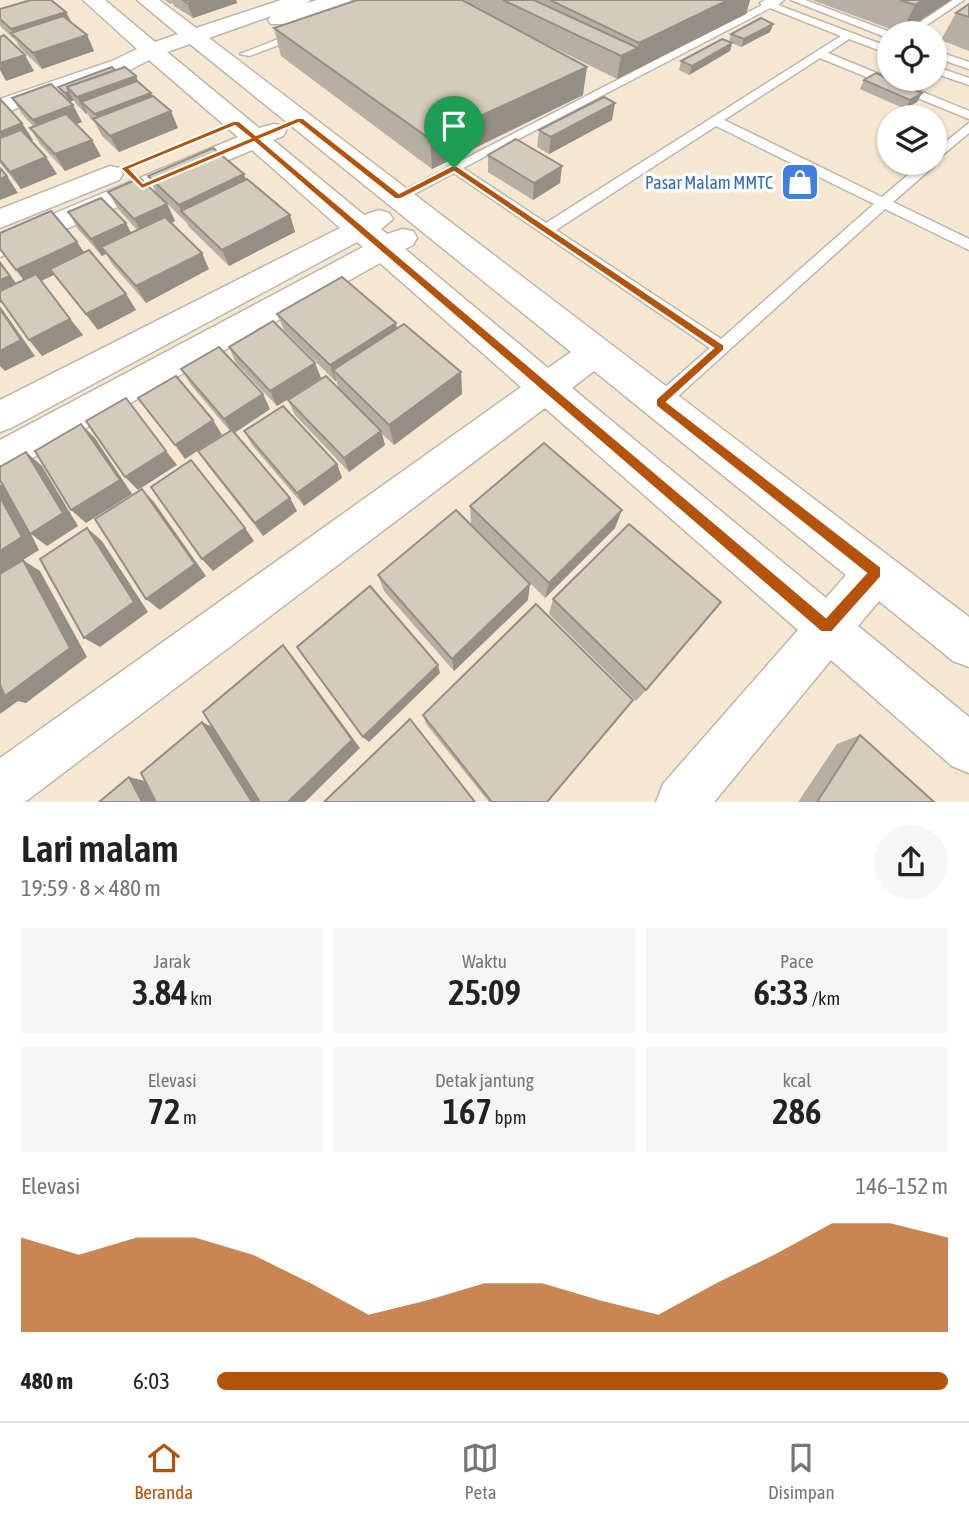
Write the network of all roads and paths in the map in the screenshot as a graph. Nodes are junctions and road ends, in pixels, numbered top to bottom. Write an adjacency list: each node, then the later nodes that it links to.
1 (93, 0): 15 (street)
2 (147, 0): 13 (street)
3 (300, 0): 13 (street)
4 (411, 0): 8 (lane)
5 (796, 0): 10 (lane)
6 (959, 0): 9 (lane)
7 (769, 2): 12 (lane); 29 (lane)
8 (334, 4): 13 (street)
9 (927, 21)
10 (877, 30)
11 (307, 31): 16 (lane)
12 (849, 35): 14 (lane); 17 (lane)
13 (199, 41): 15 (street); 23 (street)
14 (877, 45)
15 (156, 54): 22 (street); 27 (street)
16 (245, 54)
17 (820, 54): 24 (lane); 25 (lane)
18 (947, 58): 19 (lane)
19 (969, 66)
20 (947, 74): 21 (lane)
21 (969, 82)
22 (0, 107)
23 (290, 112): 27 (street); 32 (street)
24 (969, 115)
25 (716, 121): 31 (lane); 34 (lane)
26 (969, 127): 28 (lane)
27 (246, 131): 33 (street); 35 (street)
28 (947, 146)
29 (454, 168): 32 (lane); 34 (lane)
30 (916, 175): 31 (lane)
31 (884, 203): 36 (lane); 38 (lane)
32 (412, 208): 35 (street); 39 (street)
33 (19, 220): 37 (street)
34 (545, 230): 38 (lane)
35 (372, 239): 40 (street); 42 (street); 43 (street)
36 (969, 245)
37 (0, 247)
38 (721, 347): 41 (lane)
39 (595, 352): 40 (street); 41 (street)
40 (545, 387): 45 (street); 48 (street)
41 (660, 402): 44 (street)
42 (0, 416)
43 (0, 458)
44 (876, 572): 45 (street); 46 (street)
45 (827, 627): 47 (street); 49 (street)
46 (969, 645)
47 (969, 749)
48 (0, 789)
49 (681, 802)

